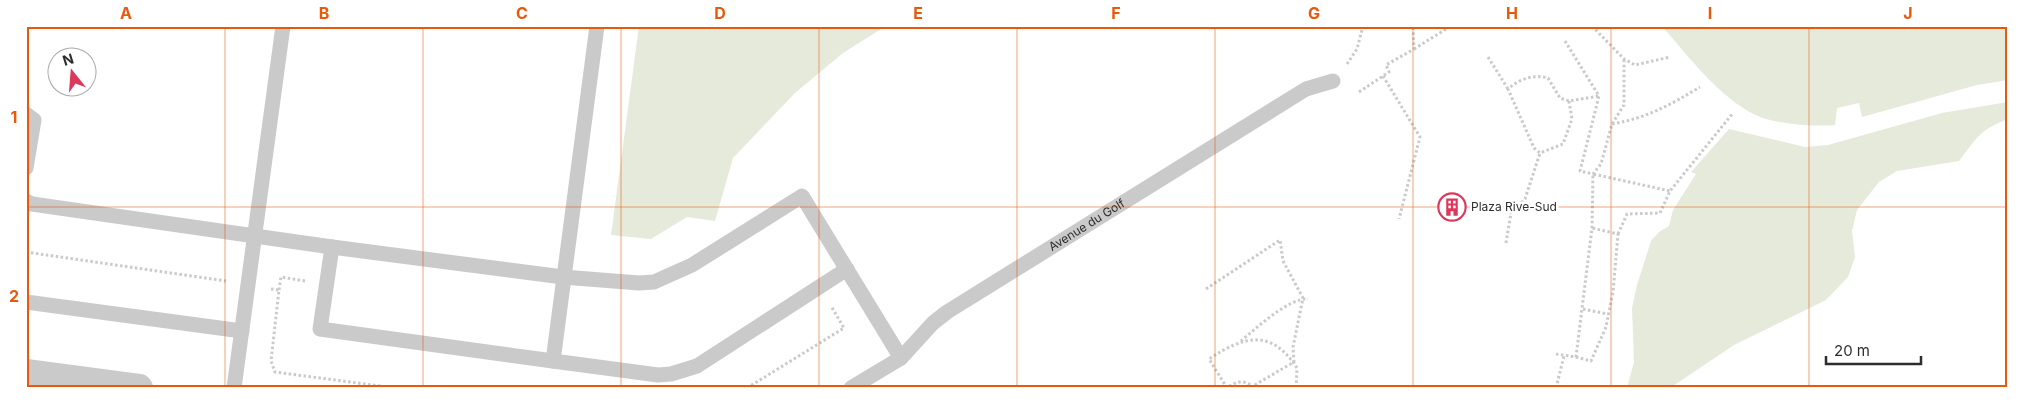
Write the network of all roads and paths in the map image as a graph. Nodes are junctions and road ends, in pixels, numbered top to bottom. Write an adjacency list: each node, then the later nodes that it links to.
1 (283, 26): 33 (lane)
2 (597, 26): 38 (lane)
3 (1363, 26): 12 (path)
4 (1413, 26): 8 (path)
5 (1451, 26): 8 (path)
6 (1592, 26): 11 (path)
7 (1565, 41): 18 (path)
8 (1414, 49): 13 (path)
9 (1488, 56): 16 (path)
10 (1670, 57): 11 (path)
11 (1624, 59): 22 (path)
12 (1347, 65)
13 (1383, 76): 17 (path); 30 (path)
14 (1333, 81): 55 (lane, Avenue du Golf)
15 (1700, 87): 22 (path)
16 (1508, 88): 19 (path); 23 (path)
17 (1359, 92)
18 (1599, 96): 19 (path); 25 (path)
19 (1569, 101): 23 (path)
20 (1733, 113): 26 (path)
21 (26, 114): 24 (lane)
22 (1612, 124): 25 (path)
23 (1540, 153): 29 (path)
24 (26, 168)
25 (1593, 174): 26 (path); 31 (path)
26 (1670, 191): 32 (path)
27 (26, 200): 33 (lane)
28 (1500, 211): 29 (path)
29 (1512, 213): 34 (path)
30 (1399, 219)
31 (1592, 228): 32 (path); 48 (path)
32 (1618, 234): 49 (path)
33 (254, 236): 35 (lane); 50 (lane)
34 (1506, 243)
35 (332, 247): 38 (lane); 56 (lane)
36 (26, 252): 40 (path)
37 (848, 270): 38 (lane); 55 (lane); 56 (lane)
38 (563, 277): 56 (lane)
39 (286, 278): 43 (path)
40 (228, 282)
41 (269, 288): 43 (path)
42 (1206, 289): 44 (path)
43 (279, 290): 62 (path)
44 (1303, 298): 45 (path); 51 (path); 57 (path)
45 (1308, 298)
46 (26, 302): 50 (lane)
47 (830, 304): 63 (path)
48 (1583, 309): 49 (path); 54 (path)
49 (1608, 314): 54 (path)
50 (242, 331): 61 (lane)
51 (1241, 341): 57 (path); 59 (path)
52 (1556, 354): 53 (path)
53 (1564, 356): 54 (path); 66 (path)
54 (1576, 357)
55 (901, 358): 64 (lane, Avenue du Golf)
56 (553, 361)
57 (1294, 362): 59 (path); 65 (path)
58 (26, 373): 60 (street)
59 (1254, 387)
60 (139, 388)
61 (234, 388)
62 (395, 388)
63 (747, 388)
64 (851, 388)
65 (1296, 388)
66 (1556, 388)

